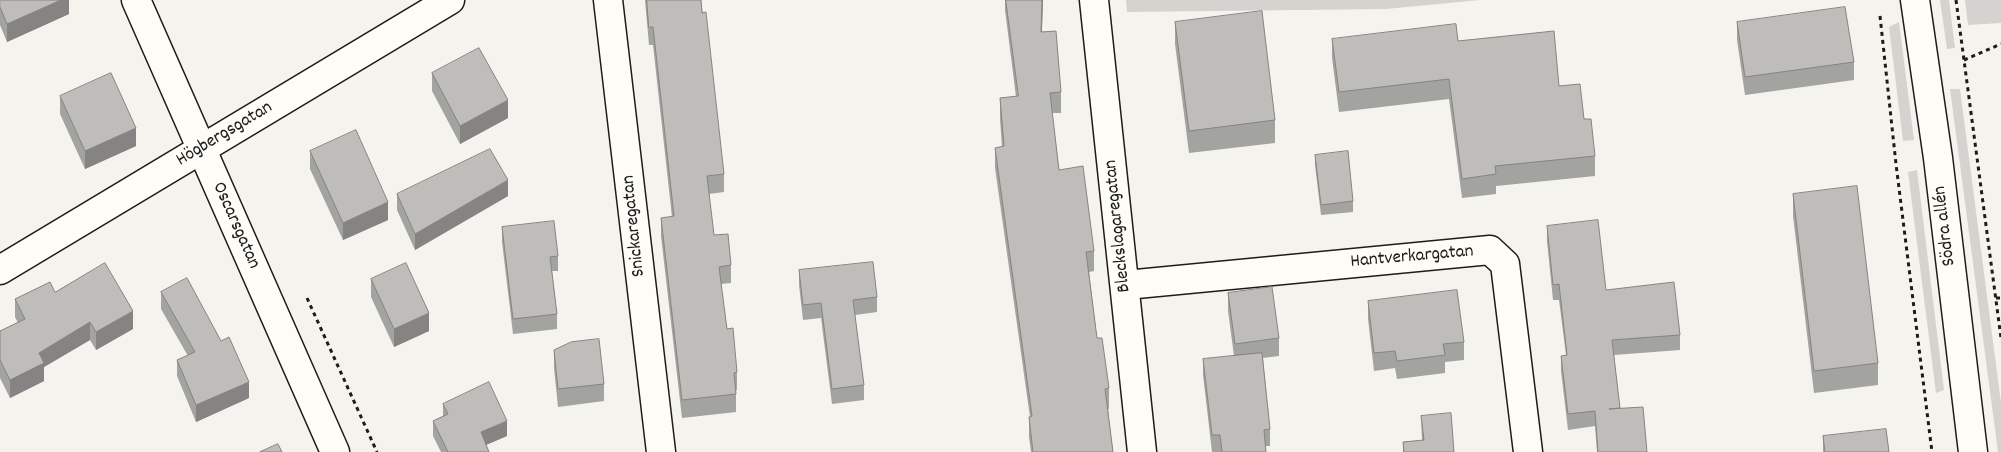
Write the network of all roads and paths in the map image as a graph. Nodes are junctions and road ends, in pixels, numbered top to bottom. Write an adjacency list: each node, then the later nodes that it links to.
1 (136, 0): 10 (street, Oscarsgatan)
2 (450, 0): 10 (street, Högbergsgatan)
3 (608, 0): 17 (street, Snickaregatan)
4 (1094, 0): 12 (street, Bleckslagaregatan)
5 (1915, 0): 21 (street, Södra allén)
6 (1956, 0): 9 (path)
7 (1880, 10): 20 (path)
8 (2001, 44): 9 (path)
9 (1964, 60): 13 (path)
10 (201, 150): 11 (street, Högbergsgatan); 16 (street, Oscarsgatan)
11 (0, 270)
12 (1126, 285): 18 (street, Bleckslagaregatan); 19 (street, Hantverkargatan)
13 (1996, 298): 14 (path); 15 (path)
14 (2001, 298)
15 (2001, 338)
16 (335, 452)
17 (661, 452)
18 (1142, 452)
19 (1528, 452)
20 (1932, 452)
21 (1973, 452)

